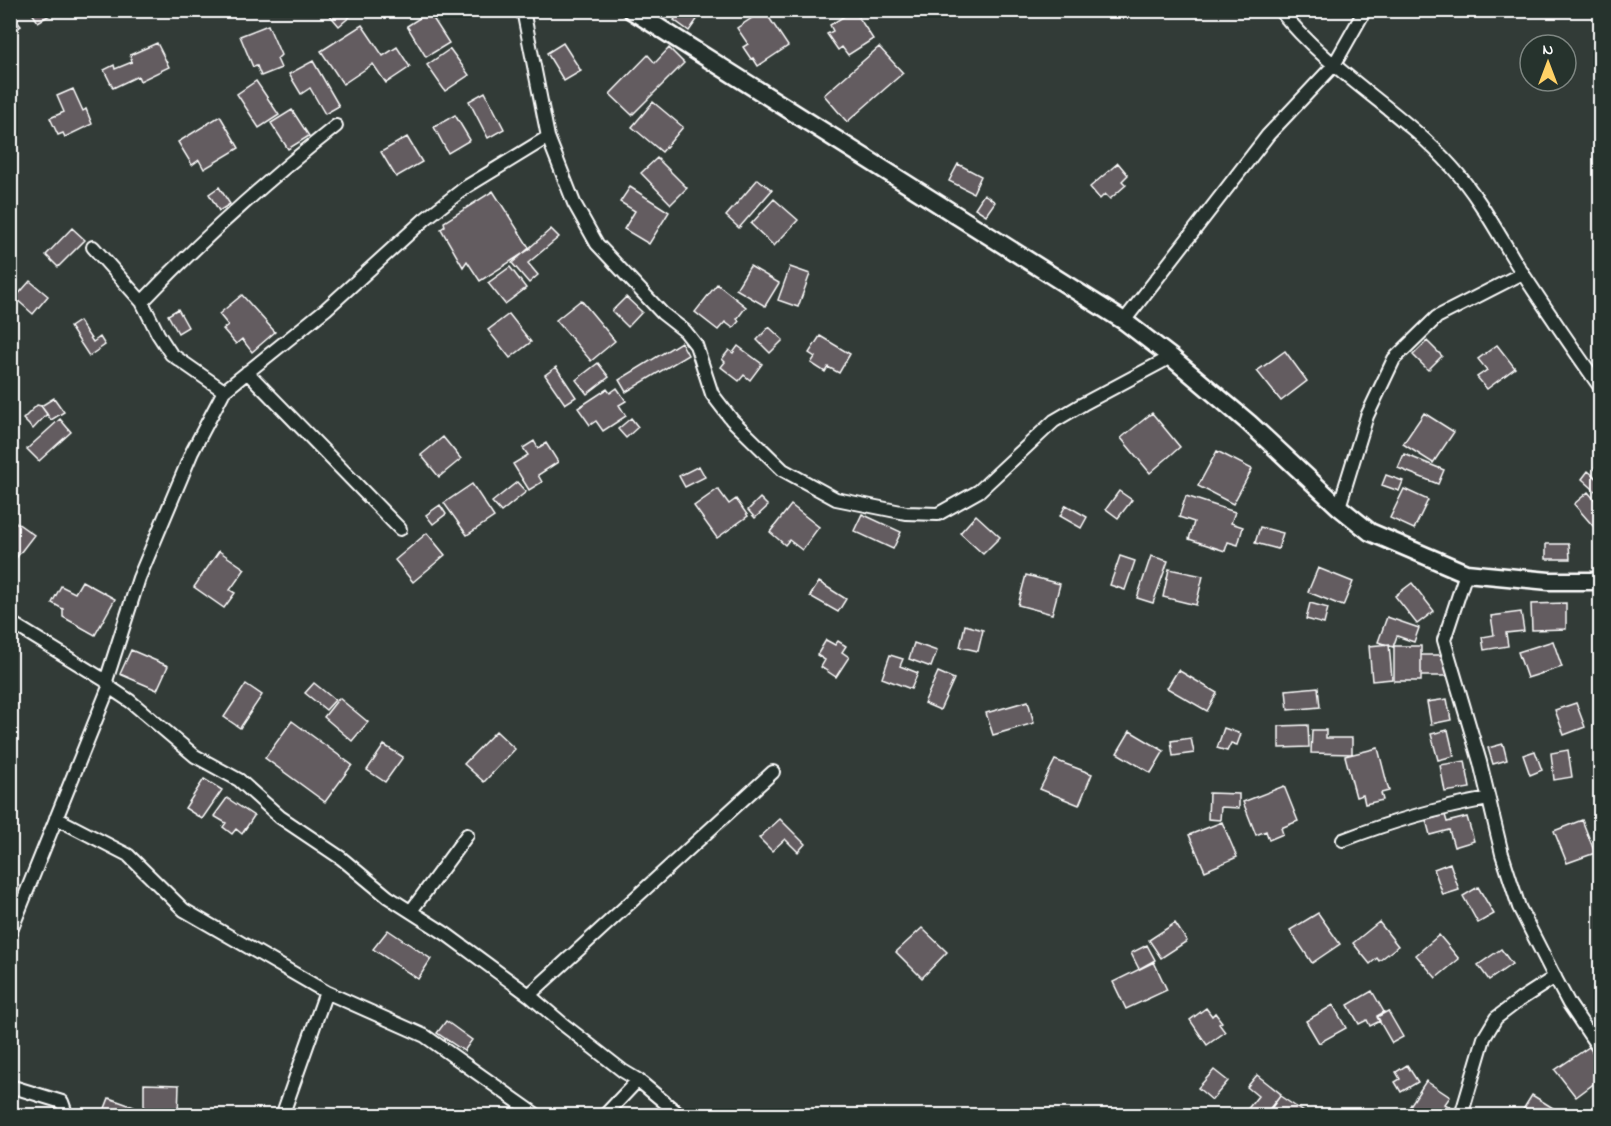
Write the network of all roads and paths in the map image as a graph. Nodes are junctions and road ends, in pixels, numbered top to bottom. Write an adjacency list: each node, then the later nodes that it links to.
1 (523, 10): 7 (street)
2 (632, 10): 11 (street)
3 (1280, 10): 5 (street)
4 (1365, 10): 5 (street)
5 (1334, 65): 9 (street); 11 (street)
6 (336, 126): 10 (street)
7 (548, 137): 12 (street); 13 (street)
8 (93, 247): 10 (street)
9 (1522, 273): 14 (street); 16 (street)
10 (142, 302): 15 (street)
11 (1124, 321): 12 (street)
12 (1171, 357): 16 (street)
13 (247, 372): 15 (street); 17 (street)
14 (1600, 387)
15 (224, 391): 21 (street)
16 (1339, 507): 18 (street)
17 (400, 529)
18 (1466, 573): 19 (street); 23 (street)
19 (1600, 581)
20 (10, 622): 21 (street)
21 (108, 684): 24 (street); 27 (street)
22 (773, 772): 31 (street)
23 (1488, 799): 26 (street); 29 (street)
24 (56, 818): 28 (street); 30 (street)
25 (467, 835): 27 (street)
26 (1343, 840)
27 (411, 911): 31 (street)
28 (10, 933)
29 (1555, 978): 32 (street); 40 (street)
30 (326, 992): 36 (street); 37 (street)
31 (529, 995): 33 (street)
32 (1600, 1050)
33 (638, 1080): 38 (street); 39 (street)
34 (10, 1086): 35 (street)
35 (67, 1116)
36 (282, 1116)
37 (538, 1116)
38 (604, 1116)
39 (681, 1116)
40 (1461, 1116)

